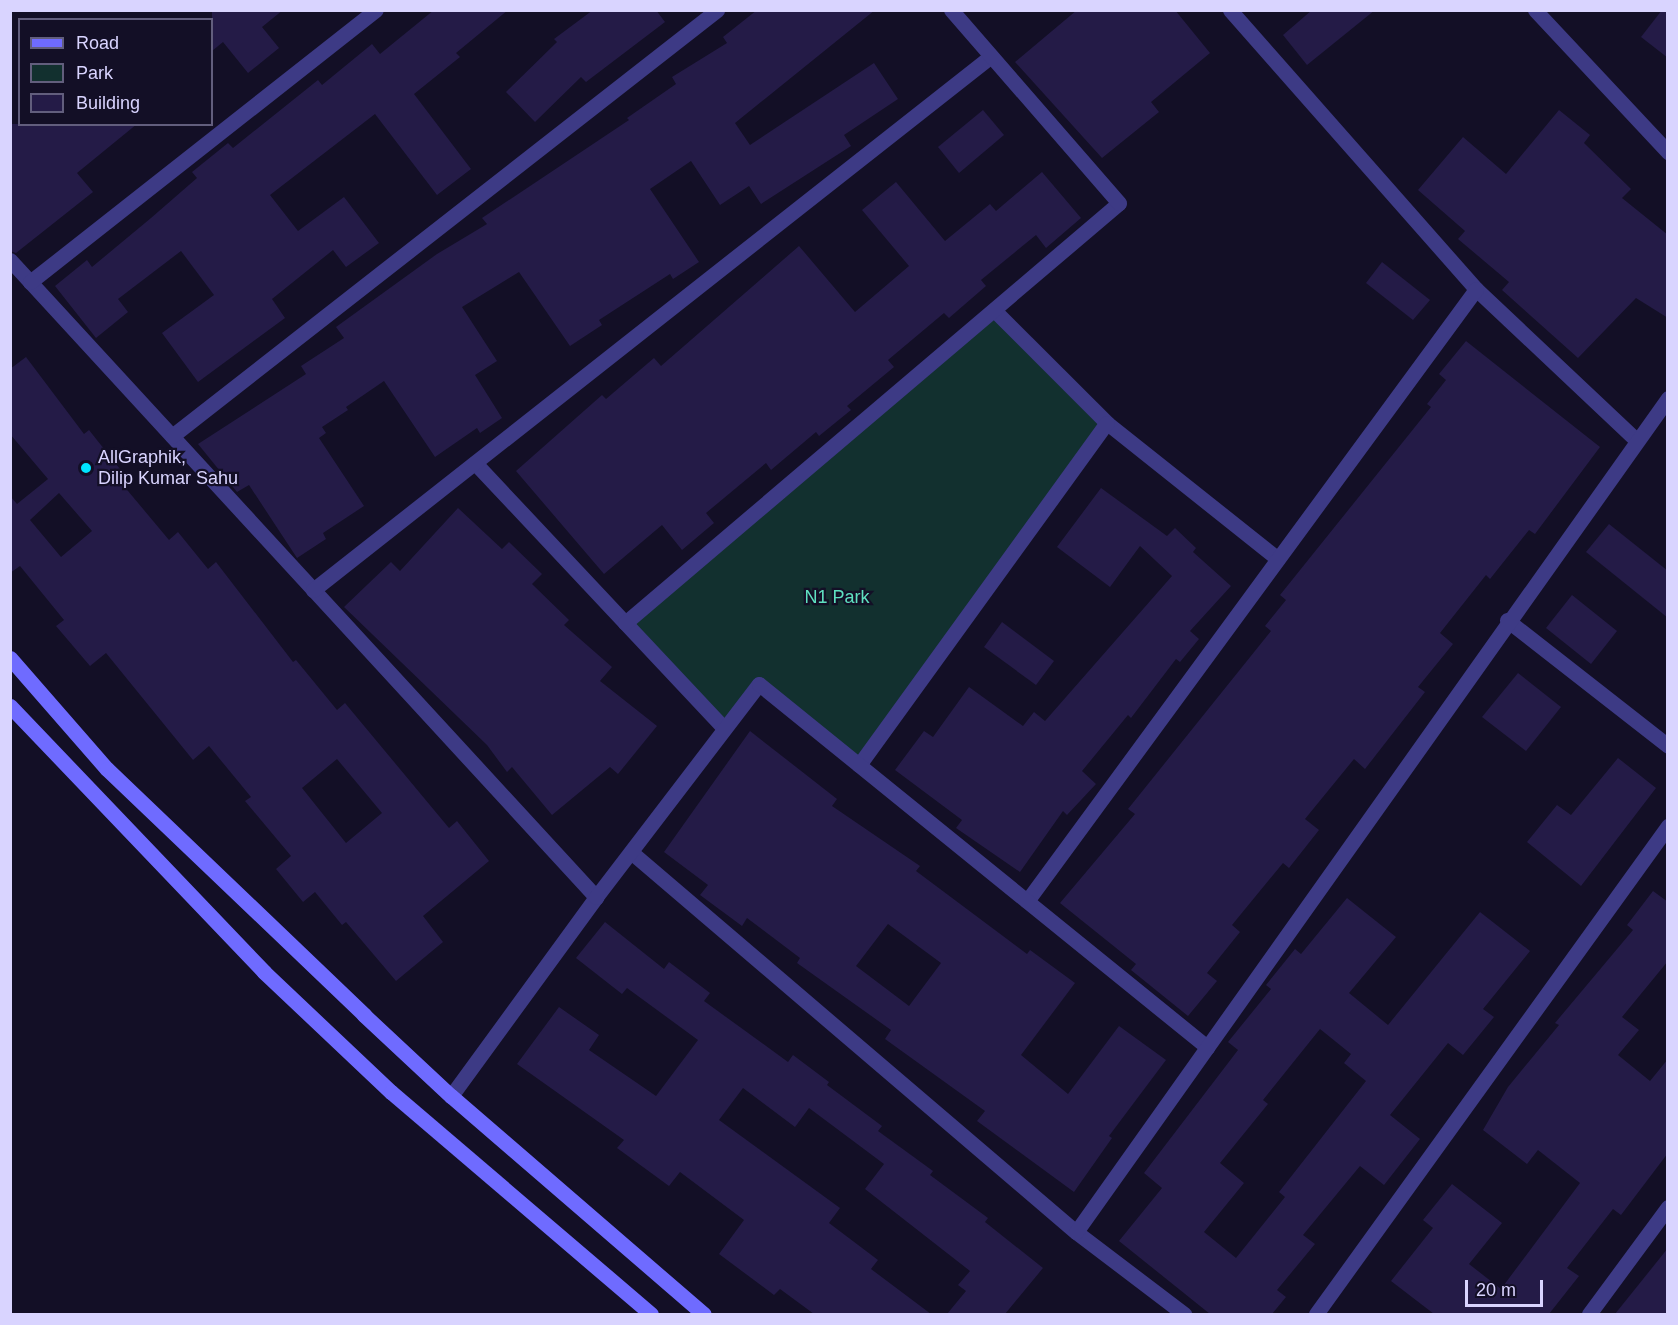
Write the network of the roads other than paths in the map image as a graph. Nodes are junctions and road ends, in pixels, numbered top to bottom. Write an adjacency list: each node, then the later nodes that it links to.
1 (376, 10): 9 (street)
2 (717, 10): 14 (street)
3 (951, 10): 6 (street)
4 (1230, 10): 10 (street)
5 (1535, 10): 7 (street)
6 (991, 56): 11 (street); 16 (street)
7 (1668, 152)
8 (10, 260): 9 (street)
9 (30, 282): 14 (street)
10 (1476, 289): 15 (street); 17 (street)
11 (994, 310): 13 (street); 20 (street)
12 (1668, 398): 15 (street)
13 (1107, 423): 17 (street); 25 (street)
14 (172, 436): 18 (street)
15 (1635, 439): 19 (street)
16 (475, 463): 18 (street); 20 (street)
17 (1278, 559): 29 (street)
18 (314, 590): 28 (street)
19 (1507, 620): 24 (street); 30 (street)
20 (625, 623): 23 (street)
21 (10, 658): 31 (street)
22 (10, 706): 34 (street)
23 (724, 728): 25 (street); 27 (street)
24 (1668, 746)
25 (859, 765): 29 (street)
26 (1668, 826): 37 (street)
27 (631, 852): 28 (street); 33 (street)
28 (596, 897): 31 (street)
29 (1027, 902): 30 (street)
30 (1207, 1047): 33 (street)
31 (451, 1096): 35 (street)
32 (1668, 1207): 38 (street)
33 (1076, 1232): 36 (street)
34 (651, 1314)
35 (704, 1314)
36 (1184, 1314)
37 (1317, 1314)
38 (1589, 1314)

